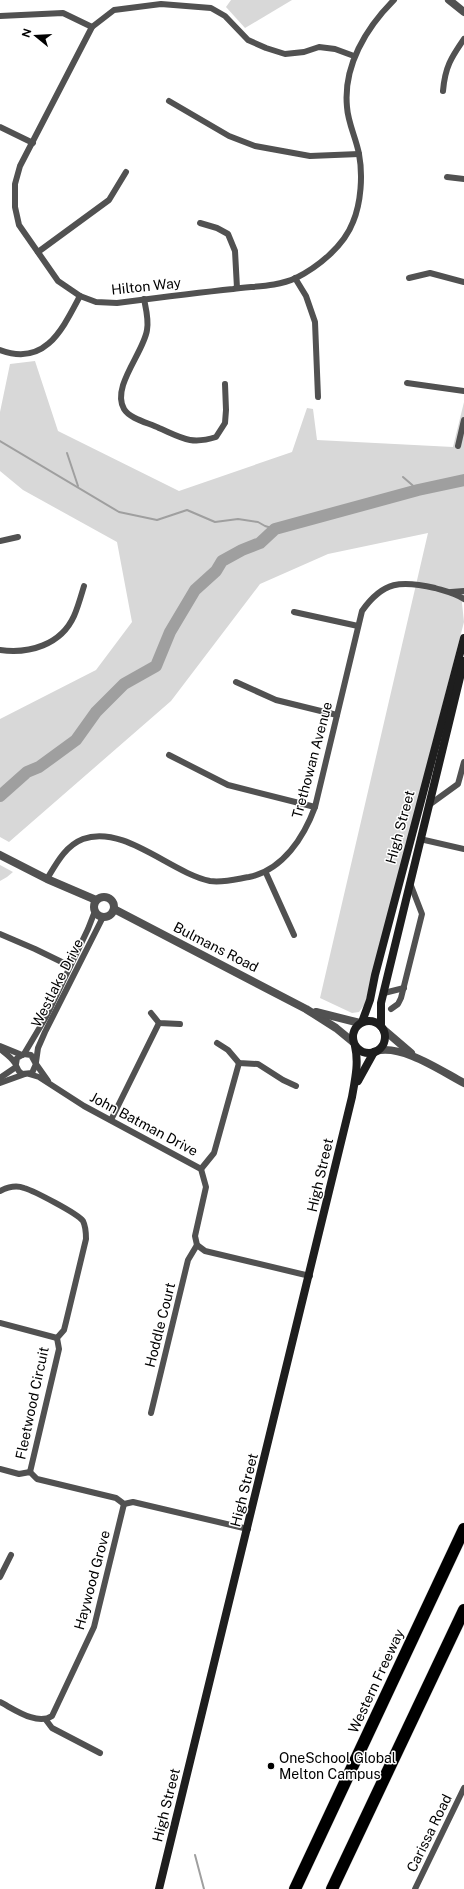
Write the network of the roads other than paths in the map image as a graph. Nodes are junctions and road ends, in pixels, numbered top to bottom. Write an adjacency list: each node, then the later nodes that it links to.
1 (394, 0): 7 (street, Hilton Way)
2 (454, 2): 3 (street)
3 (464, 12)
4 (0, 16): 5 (street)
5 (92, 27): 7 (street, Hilton Way); 11 (street, Hilton Way)
6 (464, 39): 8 (street)
7 (354, 56): 12 (street, Hilton Way)
8 (443, 91)
9 (169, 100): 12 (street)
10 (0, 127): 11 (street)
11 (33, 143): 17 (street, Hilton Way)
12 (359, 154): 18 (street, Hilton Way)
13 (126, 172): 17 (street)
14 (447, 177): 15 (street)
15 (464, 179)
16 (200, 224): 21 (street)
17 (38, 252): 22 (street, Hilton Way)
18 (295, 278): 21 (street, Hilton Way); 28 (street)
19 (409, 278): 20 (street)
20 (464, 282)
21 (237, 288): 23 (street, Hilton Way)
22 (80, 296): 23 (street, Hilton Way); 24 (street)
23 (144, 299): 26 (street)
24 (0, 350)
25 (407, 383): 27 (street)
26 (225, 384)
27 (464, 391)
28 (318, 397)
29 (464, 420): 30 (street)
30 (458, 446)
31 (18, 537): 32 (street)
32 (0, 542)
33 (84, 586): 40 (street)
34 (464, 591): 35 (street, Trethowan Avenue)
35 (450, 592): 36 (street, Trethowan Avenue); 38 (street, Trethowan Avenue)
36 (464, 599)
37 (294, 612): 38 (street)
38 (358, 626): 43 (street, Trethowan Avenue)
39 (464, 638): 67 (main road, High Street)
40 (0, 650)
41 (464, 660): 46 (main road, High Street)
42 (236, 682): 43 (street)
43 (337, 715): 47 (street, Trethowan Avenue)
44 (169, 755): 47 (street)
45 (464, 762): 46 (street)
46 (429, 805): 48 (main road, High Street)
47 (315, 807): 51 (street, Trethowan Avenue)
48 (420, 839): 49 (street); 53 (main road, High Street)
49 (464, 849)
50 (0, 856): 52 (street)
51 (266, 873): 52 (street, Trethowan Avenue); 59 (street)
52 (47, 879): 54 (street)
53 (410, 882): 61 (street); 62 (main road, High Street)
54 (96, 900): 55 (street); 56 (street)
55 (114, 909): 57 (street); 63 (street, Bulmans Road)
56 (95, 911): 57 (street); 60 (street, Westlake Drive)
57 (103, 917): 76 (street, Westlake Drive)
58 (0, 934): 60 (street)
59 (294, 934)
60 (70, 966): 74 (street, Westlake Drive)
61 (404, 988): 62 (street); 64 (street)
62 (384, 993): 69 (main road, High Street)
63 (306, 1009): 67 (street, Bulmans Road); 71 (street, Bulmans Road)
64 (391, 1009)
65 (151, 1013): 66 (street)
66 (159, 1022): 68 (street); 86 (street)
67 (361, 1022): 69 (main road); 71 (main road)
68 (180, 1024)
69 (382, 1027): 73 (main road); 75 (street)
70 (217, 1043): 77 (street)
71 (354, 1044): 73 (main road); 85 (main road, High Street)
72 (0, 1048): 74 (street); 78 (street)
73 (375, 1051): 75 (street); 85 (main road, High Street)
74 (23, 1054): 76 (street); 78 (street)
75 (419, 1060): 82 (street)
76 (36, 1063): 79 (street); 83 (street, John Batman Drive)
77 (239, 1063): 84 (street); 87 (street)
78 (16, 1065): 79 (street); 80 (street)
79 (27, 1074): 81 (street); 83 (street, John Batman Drive)
80 (0, 1078)
81 (0, 1083)
82 (464, 1083)
83 (52, 1085): 86 (street, John Batman Drive)
84 (296, 1086)
85 (352, 1097): 90 (main road, High Street)
86 (111, 1120): 87 (street, John Batman Drive)
87 (201, 1169): 89 (street, John Batman Drive)
88 (0, 1191): 92 (street, Fleetwood Circuit)
89 (197, 1244): 90 (street); 93 (street, Hoddle Court)
90 (310, 1276): 97 (main road, High Street)
91 (0, 1323): 92 (street)
92 (57, 1338): 95 (street, Fleetwood Circuit)
93 (151, 1413)
94 (0, 1469): 95 (street)
95 (30, 1472): 96 (street)
96 (124, 1504): 97 (street); 103 (street, Haywood Grove)
97 (248, 1529): 106 (main road, High Street)
98 (464, 1529): 107 (highway, Western Freeway)
99 (11, 1555): 100 (street)
100 (0, 1577)
101 (464, 1610): 108 (highway)
102 (0, 1702): 103 (street)
103 (46, 1720): 104 (street)
104 (100, 1753)
105 (464, 1788): 109 (street, Carissa Road)
106 (159, 1889)
107 (295, 1889)
108 (332, 1889)
109 (415, 1889)

